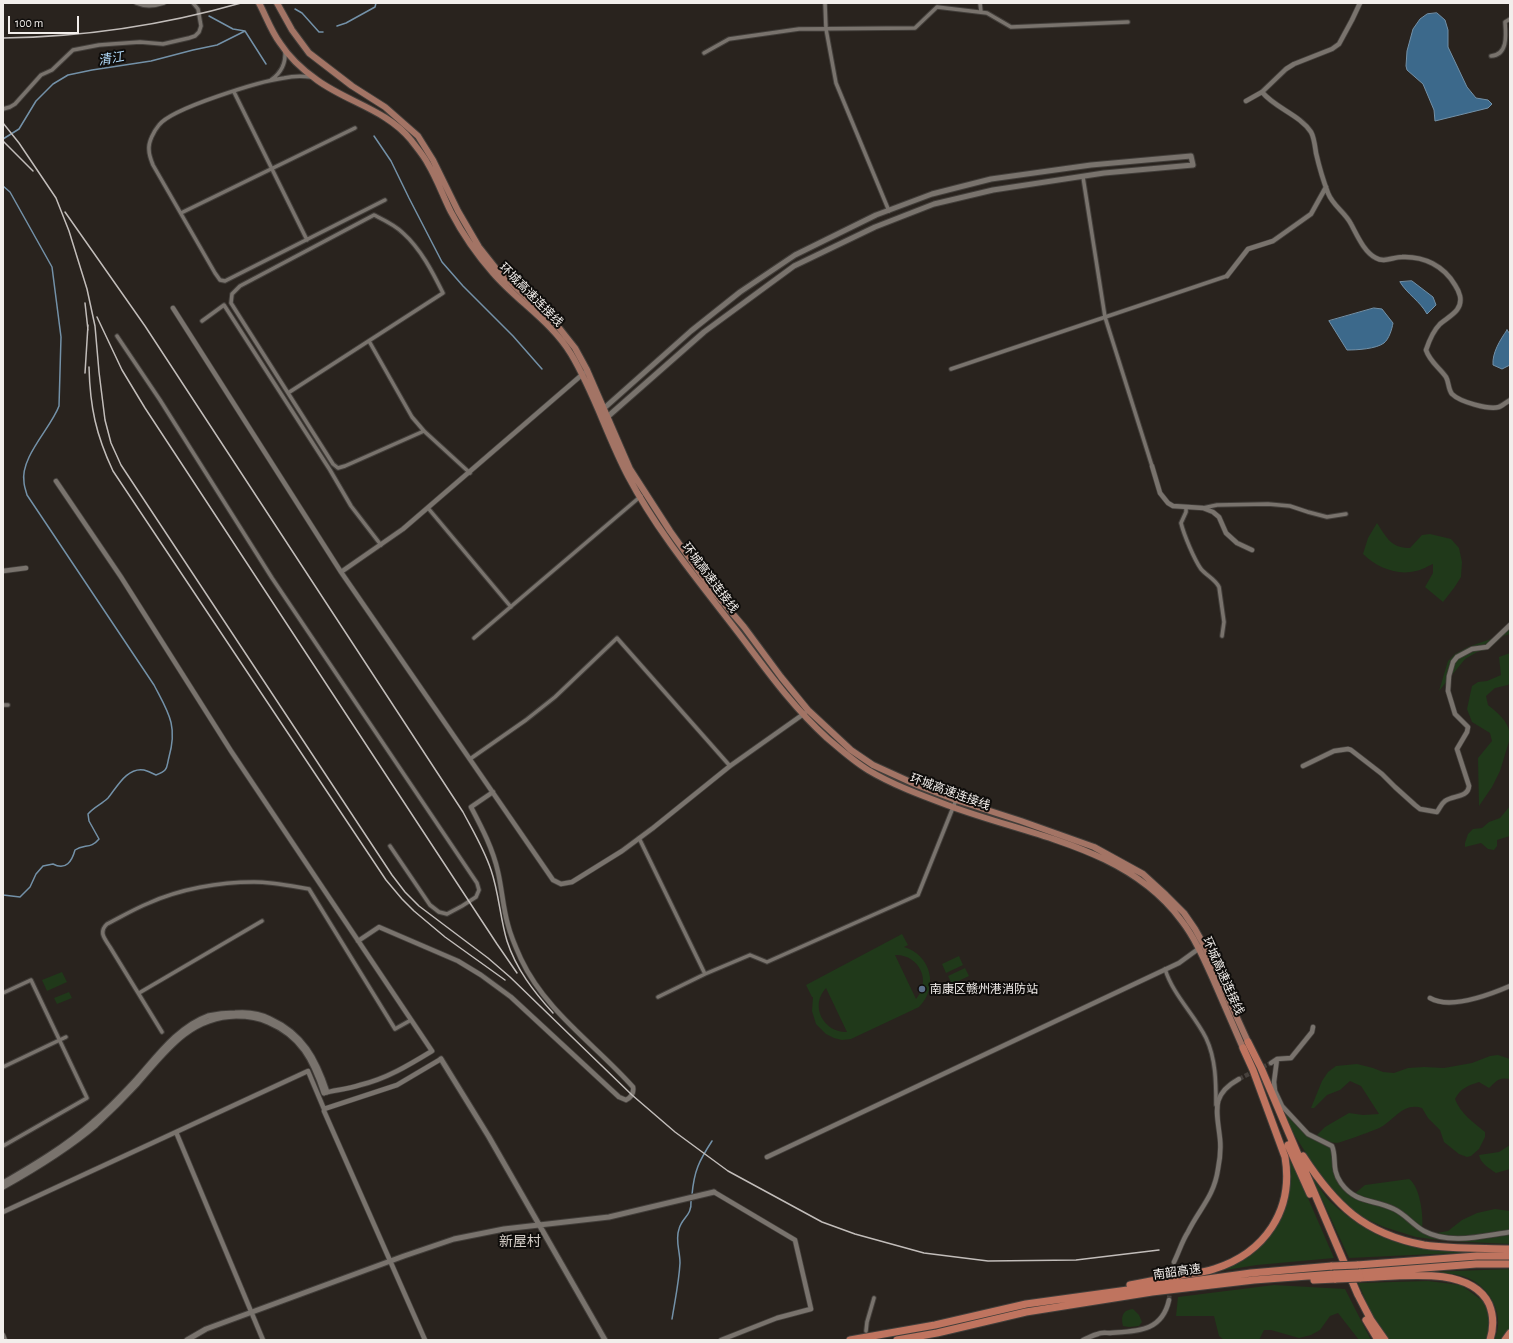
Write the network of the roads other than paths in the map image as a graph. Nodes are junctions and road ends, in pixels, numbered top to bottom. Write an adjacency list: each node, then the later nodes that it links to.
1 (136, 3): 2 (street)
2 (164, 3)
3 (193, 3): 21 (street)
4 (259, 3): 13 (main road, 环城高速连接线)
5 (277, 3): 37 (main road, 环城高速连接线)
6 (825, 3): 12 (street)
7 (980, 3): 9 (street)
8 (1360, 3): 19 (street)
9 (981, 12): 11 (street); 12 (street)
10 (1510, 19): 15 (street)
11 (1128, 22)
12 (826, 29): 14 (street); 27 (street)
13 (282, 45): 16 (main road, 环城高速连接线); 17 (street)
14 (704, 53)
15 (1491, 56)
16 (314, 78): 17 (street); 38 (main road, 环城高速连接线)
17 (267, 82): 18 (street)
18 (234, 92): 23 (street); 28 (street)
19 (1262, 92): 20 (street); 25 (street)
20 (1246, 101)
21 (3, 109)
22 (355, 128): 23 (street)
23 (272, 169): 28 (street); 29 (street)
24 (1083, 177): 27 (main road); 32 (street); 42 (main road)
25 (1326, 187): 30 (street); 40 (street)
26 (385, 200): 29 (street)
27 (889, 211): 41 (main road)
28 (181, 213): 29 (street)
29 (307, 240)
30 (1227, 276): 32 (street)
31 (173, 308): 56 (street)
32 (1105, 317): 36 (street); 44 (street)
33 (202, 321): 52 (street)
34 (117, 336): 71 (street)
35 (369, 341): 39 (street); 39 (street); 43 (street)
36 (951, 368)
37 (587, 370): 38 (street); 41 (main road, 环城高速连接线)
38 (582, 374): 41 (main road, 环城高速连接线); 45 (street)
39 (288, 393): 43 (street)
40 (1510, 400)
41 (602, 411): 42 (main road, 环城高速连接线)
42 (605, 419): 47 (main road, 环城高速连接线)
43 (424, 431): 45 (street)
44 (1152, 466): 48 (street)
45 (470, 472): 49 (street)
46 (56, 481): 73 (street)
47 (642, 495): 57 (street); 63 (main road, 环城高速连接线)
48 (1186, 507): 50 (street); 59 (street)
49 (428, 508): 52 (street); 57 (street)
50 (1203, 508): 51 (street); 53 (street)
51 (1346, 514)
52 (381, 545): 56 (street)
53 (1252, 550)
54 (26, 568): 55 (street)
55 (3, 571)
56 (342, 572): 64 (street)
57 (511, 606): 60 (street)
58 (1510, 625): 66 (street)
59 (1222, 636)
60 (474, 638)
61 (8, 704): 62 (street)
62 (3, 705)
63 (805, 712): 65 (street); 68 (main road, 环城高速连接线); 69 (main road, 环城高速连接线)
64 (470, 759): 65 (street); 67 (street)
65 (730, 766): 70 (street)
66 (1303, 766)
67 (493, 792): 70 (street); 73 (street)
68 (956, 800): 69 (street); 74 (main road, 环城高速连接线)
69 (953, 807): 74 (main road, 环城高速连接线); 76 (street)
70 (639, 838): 76 (street)
71 (390, 846)
72 (262, 921): 78 (street)
73 (358, 941): 82 (street)
74 (1202, 947): 75 (street); 87 (main road, 环城高速连接线); 88 (main road, 环城高速连接线)
75 (1165, 969): 97 (street); 101 (street)
76 (705, 974): 80 (street)
77 (1510, 986): 81 (street)
78 (138, 993): 82 (street); 84 (street)
79 (3, 994): 86 (street)
80 (658, 997)
81 (1430, 998)
82 (411, 1020): 94 (street)
83 (1313, 1027): 90 (street)
84 (162, 1032)
85 (66, 1037): 86 (street)
86 (60, 1040): 92 (street); 100 (street)
87 (1248, 1042): 99 (highway)
88 (1243, 1048): 95 (highway)
89 (441, 1059): 98 (street); 106 (main road)
90 (1277, 1059): 91 (street); 107 (street)
91 (1271, 1063)
92 (3, 1067)
93 (1239, 1079): 97 (street)
94 (326, 1093): 102 (main road); 103 (main road)
95 (1269, 1109): 117 (highway); 131 (highway)
96 (324, 1111): 110 (street)
97 (1216, 1112): 111 (street)
98 (176, 1132): 105 (street); 118 (street)
99 (1289, 1136): 108 (highway); 132 (highway)
100 (3, 1146)
101 (767, 1157)
102 (3, 1183)
103 (3, 1187)
104 (714, 1192): 106 (main road); 127 (street)
105 (3, 1212)
106 (539, 1225): 110 (main road); 126 (main road)
107 (1510, 1232)
108 (1510, 1249)
109 (1510, 1256): 113 (highway, 南韶高速)
110 (390, 1261): 118 (main road); 125 (street)
111 (1174, 1262)
112 (1510, 1264): 113 (highway, 南韶高速)
113 (1359, 1272): 114 (highway, 南韶高速, bridge); 114 (highway, bridge); 133 (highway)
114 (1334, 1273): 117 (highway, 南韶高速); 129 (highway, 南韶高速)
115 (874, 1298): 119 (street)
116 (1169, 1300): 130 (street)
117 (1026, 1304): 128 (highway, 南韶高速)
118 (252, 1312): 123 (main road); 124 (street)
119 (866, 1331)
120 (1510, 1333): 134 (highway)
121 (3, 1335): 122 (street)
122 (5, 1340)
123 (187, 1340)
124 (263, 1340)
125 (425, 1340)
126 (605, 1340)
127 (721, 1340)
128 (850, 1340)
129 (897, 1340)
130 (1083, 1340)
131 (1378, 1340)
132 (1385, 1340)
133 (1490, 1340)
134 (1505, 1340)

